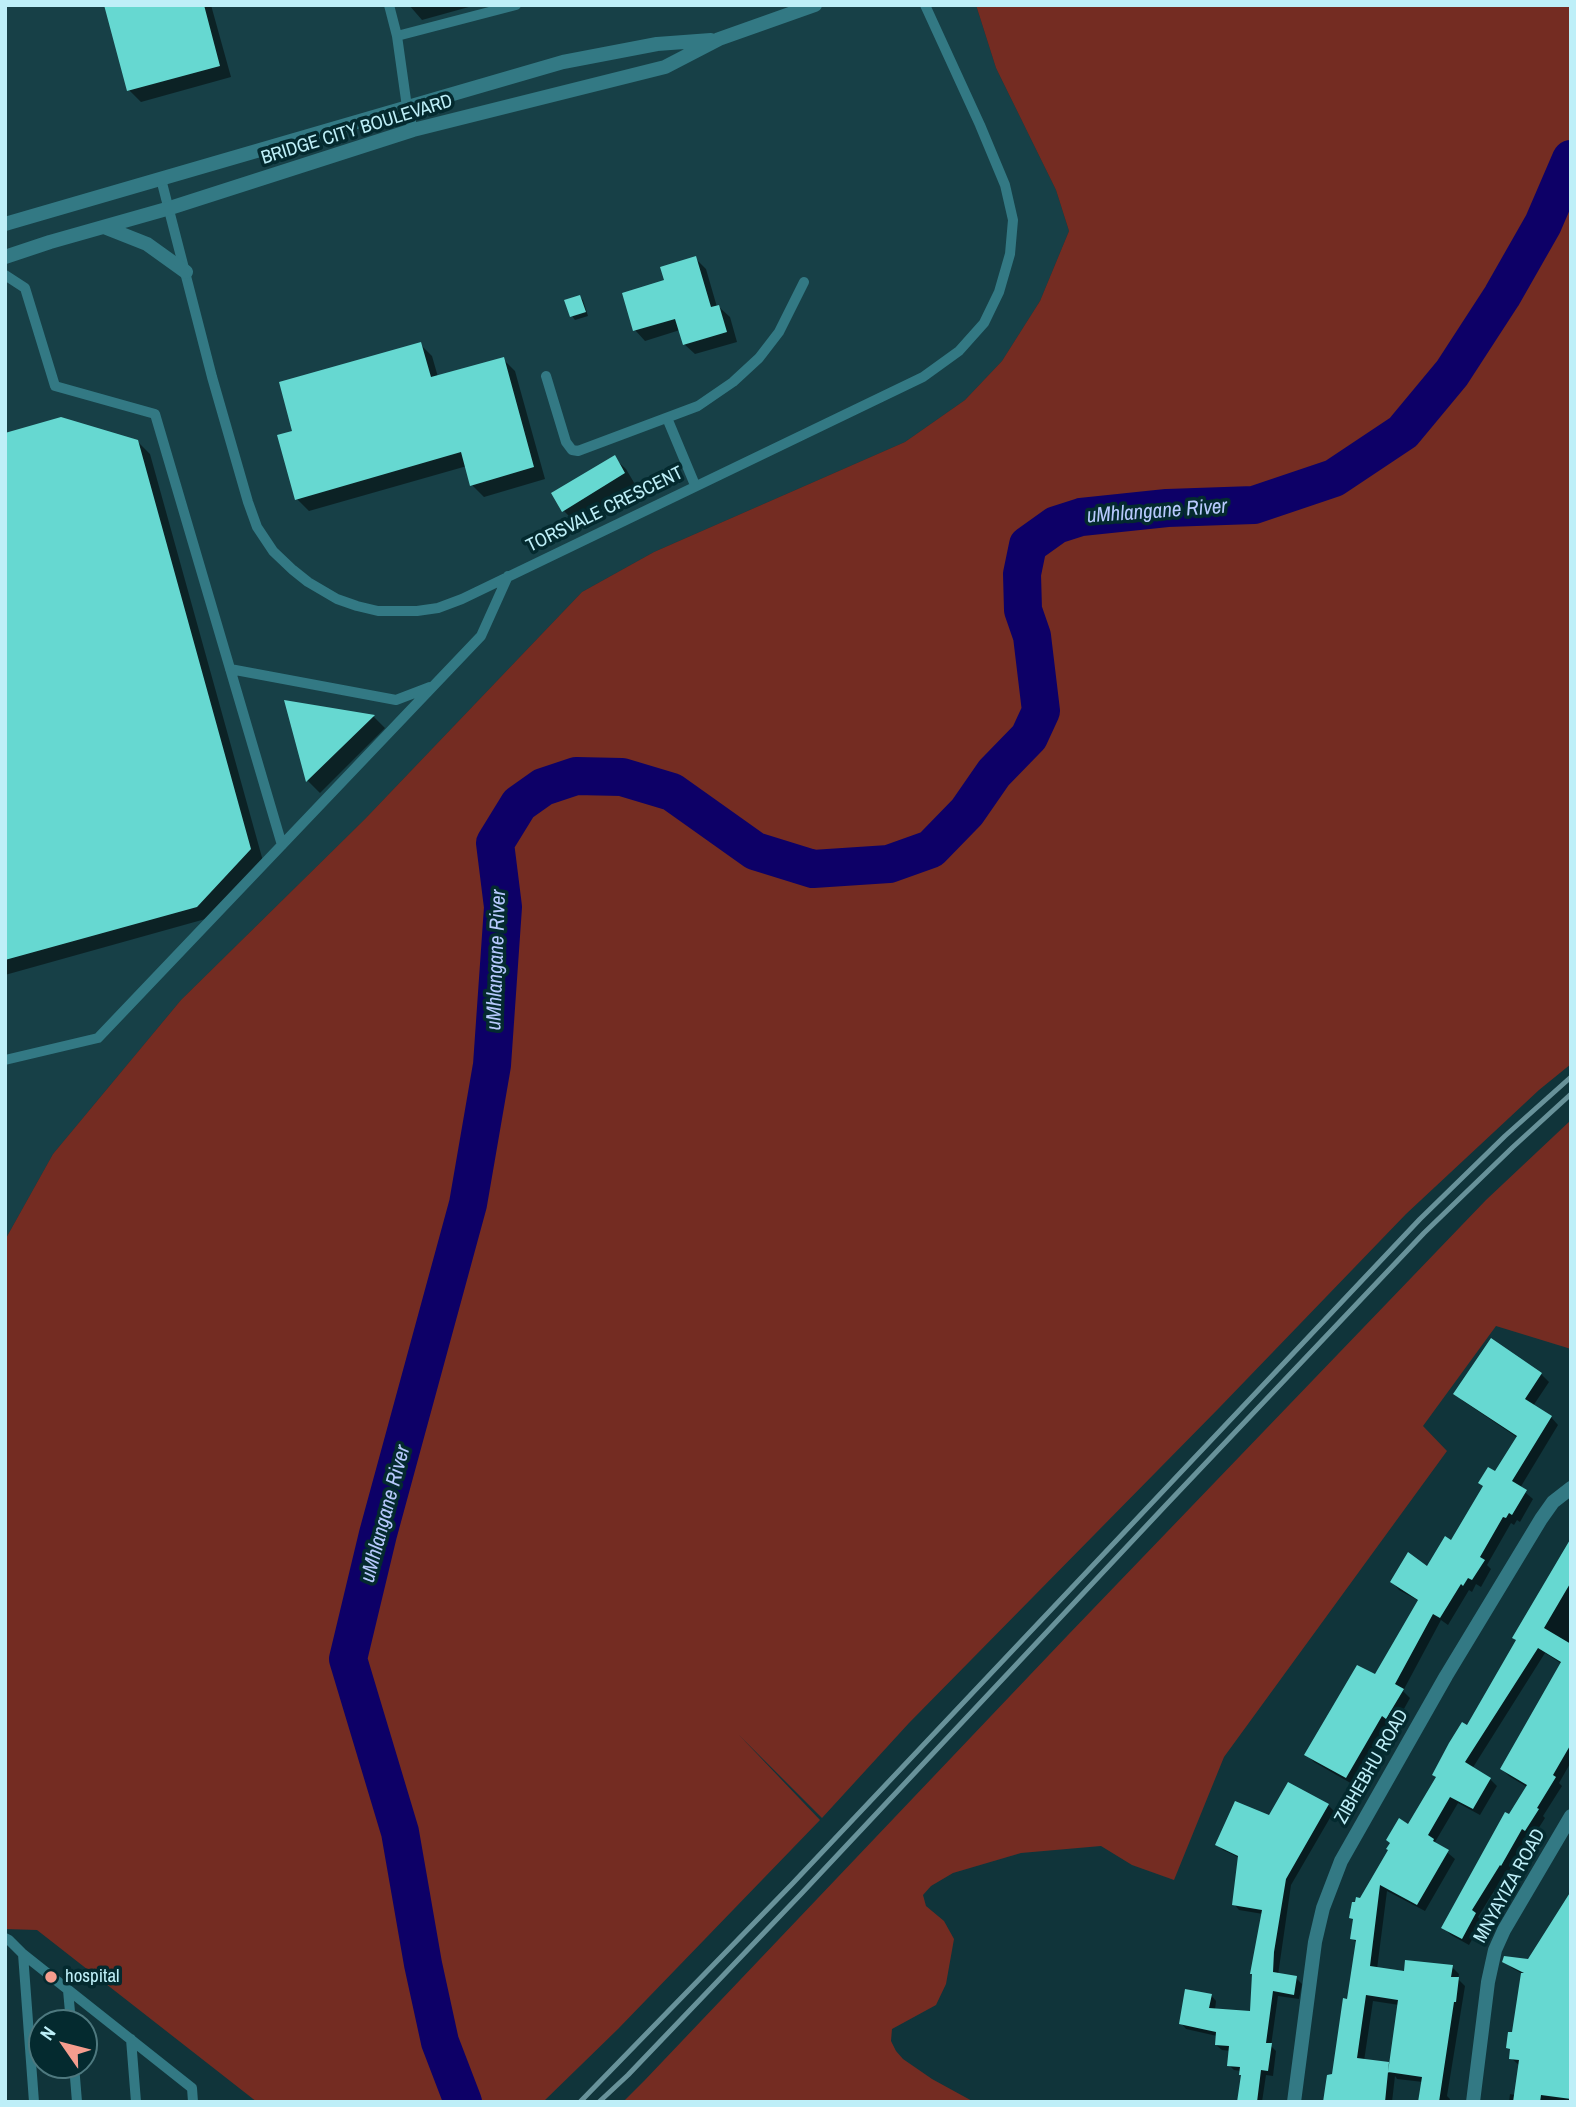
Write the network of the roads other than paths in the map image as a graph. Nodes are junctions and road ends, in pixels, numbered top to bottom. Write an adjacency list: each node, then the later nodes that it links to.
1 (389, 5): 5 (lane)
2 (516, 5): 5 (lane)
3 (815, 5): 6 (street, BRIDGE CITY BOULEVARD)
4 (925, 5): 21 (lane, TORSVALE CRESCENT)
5 (397, 36): 9 (lane)
6 (719, 39): 7 (street, BRIDGE CITY BOULEVARD); 8 (street, BRIDGE CITY BOULEVARD)
7 (657, 44): 8 (street); 9 (street, BRIDGE CITY BOULEVARD)
8 (665, 67): 10 (street, BRIDGE CITY BOULEVARD)
9 (407, 107): 10 (lane); 11 (street, BRIDGE CITY BOULEVARD)
10 (413, 131): 12 (street, BRIDGE CITY BOULEVARD)
11 (161, 178): 12 (lane, TORSVALE CRESCENT); 13 (street, BRIDGE CITY BOULEVARD)
12 (170, 208): 14 (street, BRIDGE CITY BOULEVARD); 16 (lane, TORSVALE CRESCENT)
13 (5, 224)
14 (104, 226): 15 (street, BRIDGE CITY BOULEVARD); 16 (street)
15 (5, 257)
16 (186, 272): 22 (lane, TORSVALE CRESCENT)
17 (5, 275): 23 (lane)
18 (804, 282): 20 (lane)
19 (546, 376): 20 (lane)
20 (667, 418): 21 (lane)
21 (695, 485): 22 (lane, TORSVALE CRESCENT)
22 (508, 576): 24 (lane)
23 (230, 669): 24 (lane); 25 (lane)
24 (433, 686): 25 (lane)
25 (282, 845): 26 (lane)
26 (5, 1060)
27 (1571, 1488): 39 (street, ZIBHEBHU ROAD)
28 (1571, 1816): 40 (street, MNYAYIZA ROAD)
29 (5, 1938): 30 (lane)
30 (23, 1954): 31 (lane); 35 (lane)
31 (68, 1990): 32 (lane); 33 (lane)
32 (70, 2009)
33 (131, 2039): 37 (lane); 38 (lane)
34 (75, 2079): 36 (lane)
35 (34, 2102)
36 (77, 2102)
37 (136, 2102)
38 (193, 2102)
39 (1294, 2102)
40 (1473, 2102)

